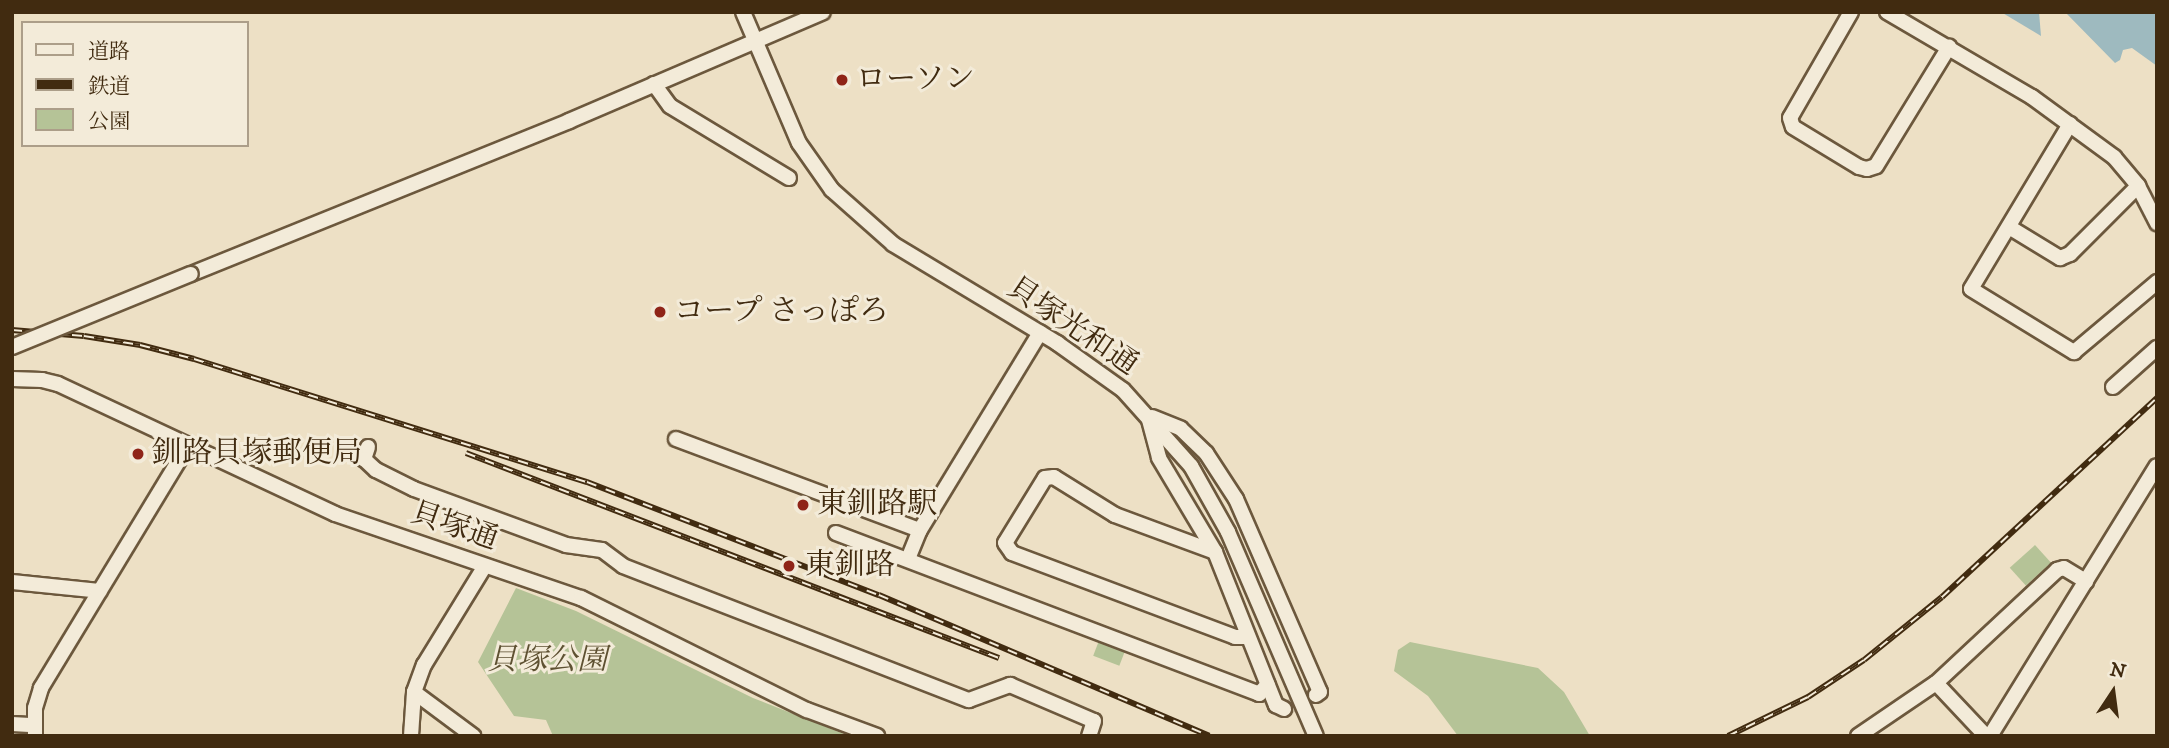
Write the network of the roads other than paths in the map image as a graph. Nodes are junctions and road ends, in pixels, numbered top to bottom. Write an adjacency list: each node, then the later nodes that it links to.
1 (743, 12): 5 (street, 貝塚光和通)
2 (822, 12): 5 (street)
3 (1851, 12): 6 (street)
4 (1887, 12): 6 (street)
5 (755, 41): 7 (street); 14 (street, 貝塚光和通)
6 (1949, 47): 8 (street)
7 (654, 84): 9 (street); 15 (street, bridge)
8 (2070, 124): 10 (street); 12 (street)
9 (789, 178)
10 (2138, 186): 11 (street); 12 (street)
11 (2157, 223)
12 (2009, 227): 13 (street)
13 (2157, 282)
14 (1041, 333): 19 (street, 貝塚光和通); 24 (street)
15 (12, 347)
16 (2157, 348): 18 (street)
17 (12, 379): 21 (street, 貝塚通)
18 (2113, 387)
19 (1148, 415): 26 (street); 36 (street); 44 (street, 貝塚光和通)
20 (676, 439): 24 (street)
21 (188, 445): 28 (street, 貝塚通); 31 (street)
22 (368, 447): 43 (street)
23 (2157, 466): 29 (street)
24 (920, 530): 27 (street)
25 (836, 533): 27 (street)
26 (1215, 552): 32 (street); 32 (street)
27 (908, 559): 34 (street)
28 (485, 566): 35 (street); 42 (street, 貝塚通)
29 (2086, 581): 33 (street); 46 (street)
30 (12, 582): 31 (street)
31 (100, 591): 39 (street)
32 (1248, 637): 34 (street)
33 (1936, 683): 45 (street); 46 (street)
34 (1268, 684): 37 (street)
35 (414, 692): 40 (street); 41 (street)
36 (1316, 695)
37 (1284, 709)
38 (12, 724): 39 (street)
39 (35, 731)
40 (411, 736)
41 (473, 736)
42 (877, 736)
43 (1089, 736)
44 (1316, 736)
45 (1858, 736)
46 (1988, 736)

